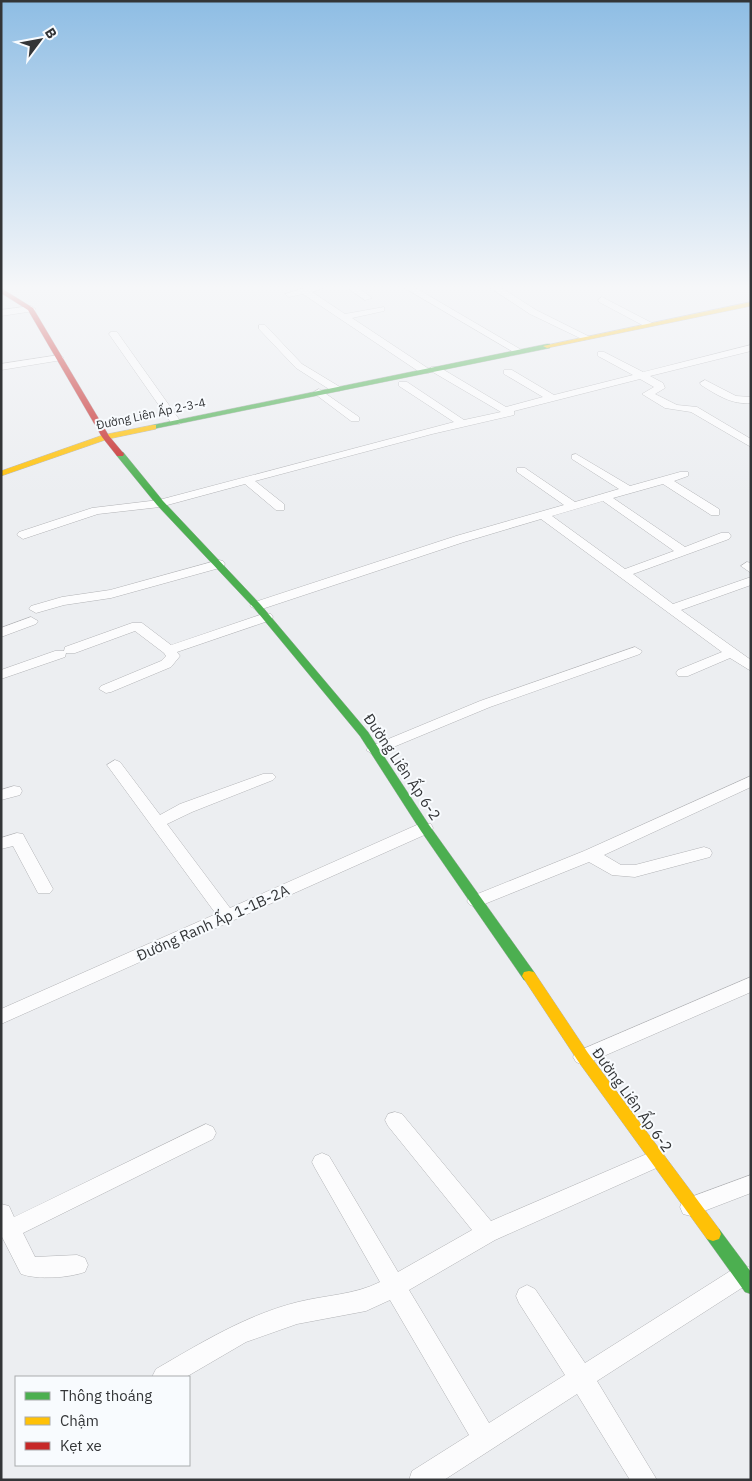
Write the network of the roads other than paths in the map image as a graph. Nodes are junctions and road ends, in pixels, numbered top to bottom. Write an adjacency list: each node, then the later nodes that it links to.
1 (130, 356): 20 (street)
2 (290, 356): 14 (street)
3 (407, 356): 9 (street)
4 (499, 356): 9 (street, Đường Liên Ấp 2-3-4)
5 (605, 356): 11 (street)
6 (718, 356): 11 (street)
7 (59, 358): 8 (street); 22 (street, Đường Liên Ấp 6-2)
8 (1, 367)
9 (430, 370): 14 (street, Đường Liên Ấp 2-3-4); 18 (street)
10 (508, 372): 16 (street)
11 (641, 375): 16 (street); 23 (street)
12 (705, 383): 17 (street)
13 (403, 384): 21 (street)
14 (336, 389): 15 (street, Đường Liên Ấp 2-3-4)
15 (319, 392): 19 (street); 20 (street, Đường Liên Ấp 2-3-4)
16 (552, 398): 18 (street)
17 (751, 400)
18 (505, 410): 21 (street)
19 (355, 419)
20 (176, 422): 22 (street, Đường Liên Ấp 2-3-4)
21 (463, 424): 28 (street)
22 (106, 436): 26 (street, Đường Liên Ấp 2-3-4); 32 (street, Đường Liên Ấp 6-2)
23 (751, 444)
24 (576, 458): 30 (street)
25 (521, 470): 33 (street)
26 (1, 474)
27 (684, 474): 29 (street)
28 (246, 479): 32 (street); 34 (street)
29 (665, 480): 30 (street); 35 (street)
30 (628, 490): 31 (street)
31 (604, 497): 33 (street); 39 (street)
32 (160, 503): 37 (street); 40 (street, Đường Liên Ấp 6-2)
33 (573, 506): 36 (street)
34 (280, 507)
35 (716, 512)
36 (543, 515): 41 (street); 44 (street)
37 (23, 535)
38 (724, 536): 39 (street)
39 (683, 551): 41 (street)
40 (219, 564): 44 (street, Đường Liên Ấp 6-2); 45 (street)
41 (622, 574): 43 (street)
42 (751, 581): 43 (street)
43 (670, 609): 48 (street)
44 (262, 611): 46 (street); 53 (street, Đường Liên Ấp 6-2)
45 (1, 633)
46 (169, 650): 51 (street); 52 (street)
47 (635, 651): 53 (street)
48 (731, 653): 49 (street); 50 (street)
49 (751, 667)
50 (683, 673)
51 (1, 675)
52 (106, 689)
53 (374, 750): 58 (street, Đường Liên Ấp 6-2)
54 (115, 765): 57 (street)
55 (268, 777): 57 (street)
56 (751, 781): 61 (street)
57 (157, 823): 64 (street)
58 (425, 828): 63 (street, Đường Liên Ấp 6-2); 64 (street, Đường Ranh Ấp 1-1B-2A)
59 (1, 844): 62 (street)
60 (704, 853): 61 (street)
61 (590, 855): 63 (street)
62 (44, 890)
63 (476, 901): 67 (street, Đường Liên Ấp 6-2)
64 (227, 916): 66 (street, Đường Ranh Ấp 1-1B-2A)
65 (751, 984): 67 (street)
66 (1, 1017)
67 (582, 1057): 70 (street, Đường Liên Ấp 6-2)
68 (395, 1120): 75 (street)
69 (206, 1133): 74 (street)
70 (656, 1159): 73 (street, Đường Liên Ấp 6-2); 75 (street)
71 (322, 1162): 78 (street)
72 (751, 1184): 73 (street)
73 (691, 1207): 77 (street, Đường Liên Ấp 6-2)
74 (6, 1221): 76 (street)
75 (486, 1233): 78 (street)
76 (77, 1266)
77 (747, 1280): 81 (street)
78 (394, 1286): 80 (street); 82 (street)
79 (527, 1296): 81 (street)
80 (166, 1376)
81 (582, 1378): 82 (street); 84 (street)
82 (485, 1439): 83 (street)
83 (420, 1480)
84 (645, 1480)

